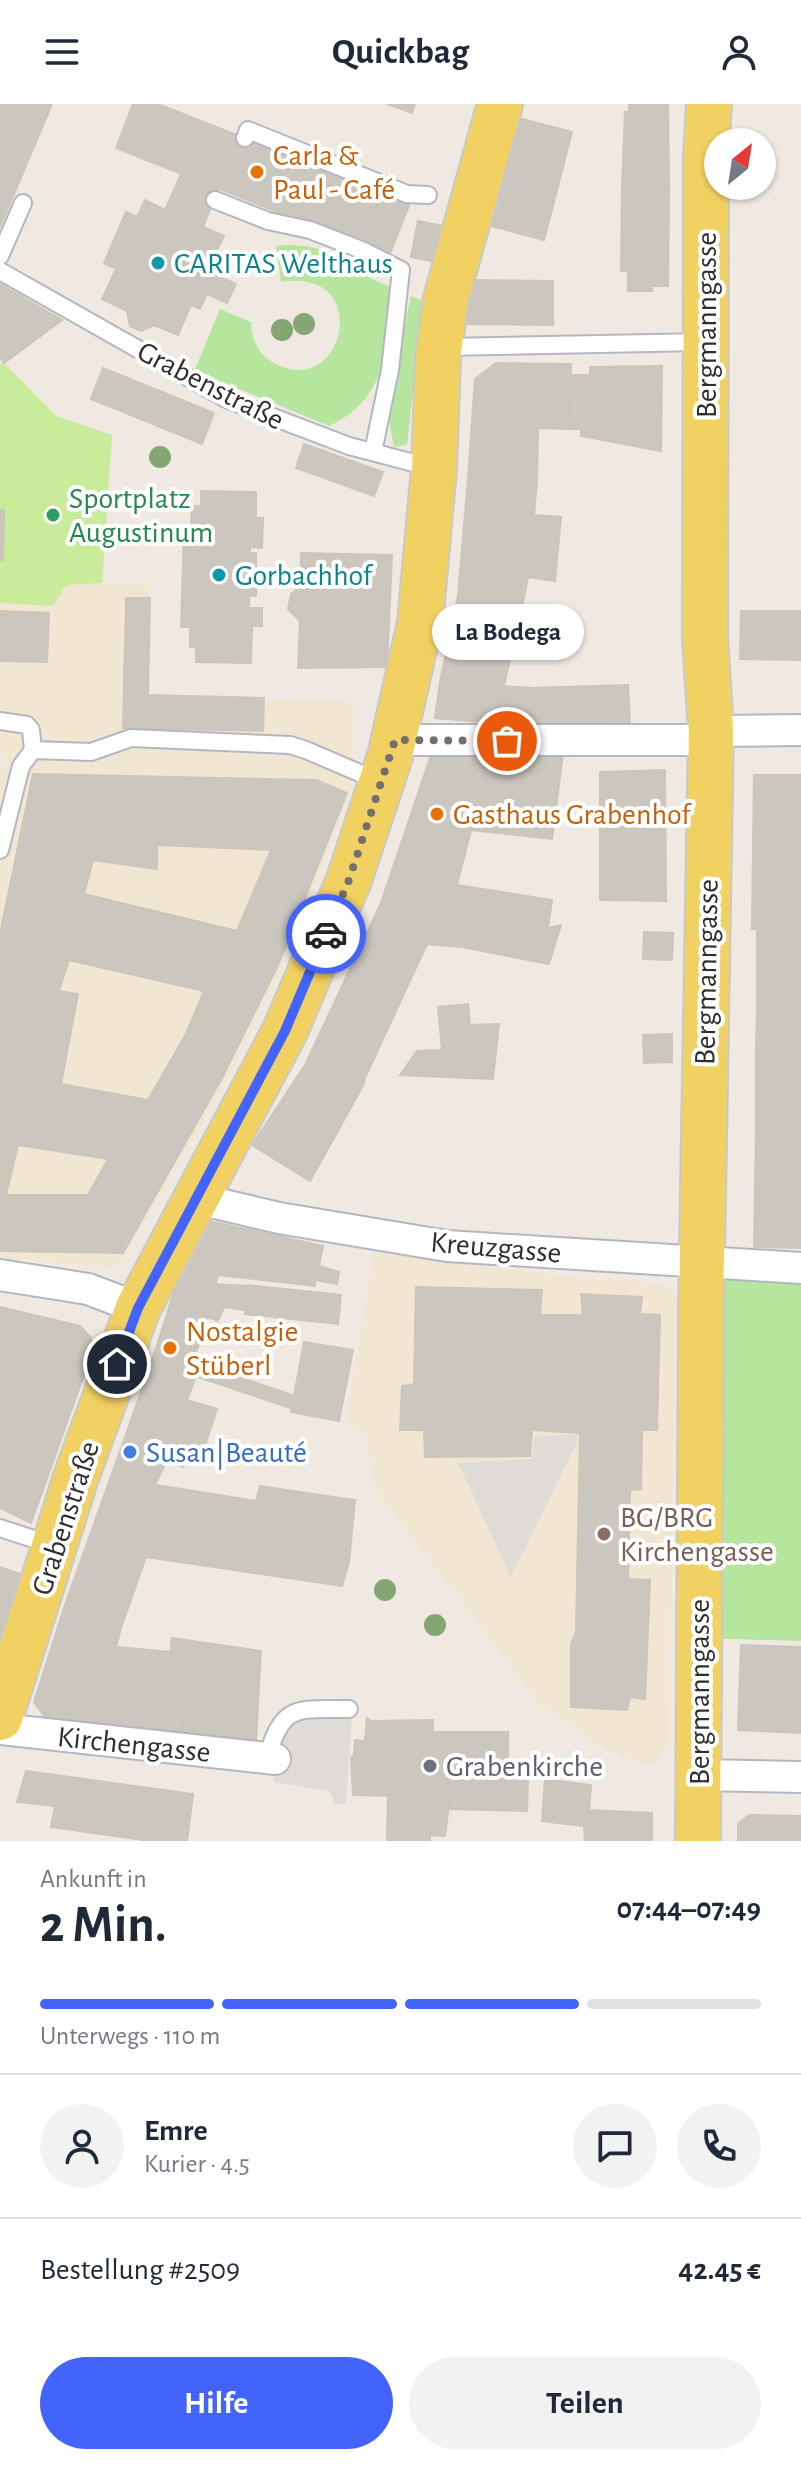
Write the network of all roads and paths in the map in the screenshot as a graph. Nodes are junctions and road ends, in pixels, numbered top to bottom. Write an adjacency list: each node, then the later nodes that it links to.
1 (500, 104): 10 (main road, Grabenstraße)
2 (709, 104): 9 (main road, Bergmanngasse)
3 (245, 138): 4 (lane)
4 (428, 195)
5 (215, 200): 11 (lane)
6 (23, 203): 7 (lane)
7 (0, 256)
8 (0, 271): 11 (lane, Grabenstraße)
9 (706, 342): 10 (lane); 15 (main road, Bergmanngasse)
10 (440, 348): 12 (main road, Grabenstraße)
11 (373, 452): 12 (lane, Grabenstraße)
12 (434, 469): 16 (main road, Grabenstraße)
13 (0, 721): 17 (lane)
14 (801, 730): 15 (street)
15 (710, 736): 16 (street); 21 (main road, Bergmanngasse)
16 (395, 740): 18 (main road, Grabenstraße)
17 (33, 750): 18 (lane); 19 (lane)
18 (381, 783): 20 (main road, Grabenstraße)
19 (0, 850)
20 (194, 1198): 21 (street, Kreuzgasse); 24 (main road, Grabenstraße)
21 (702, 1263): 22 (street, Kreuzgasse); 31 (main road, Bergmanngasse)
22 (801, 1268)
23 (0, 1275): 24 (street)
24 (138, 1308): 26 (main road, Grabenstraße)
25 (0, 1528): 26 (lane)
26 (55, 1546): 28 (main road, Grabenstraße)
27 (349, 1709): 30 (lane, Kirchengasse)
28 (0, 1718)
29 (0, 1729): 30 (street, Kirchengasse)
30 (271, 1758)
31 (699, 1775): 32 (street); 33 (main road, Bergmanngasse)
32 (801, 1777)
33 (698, 1841)

